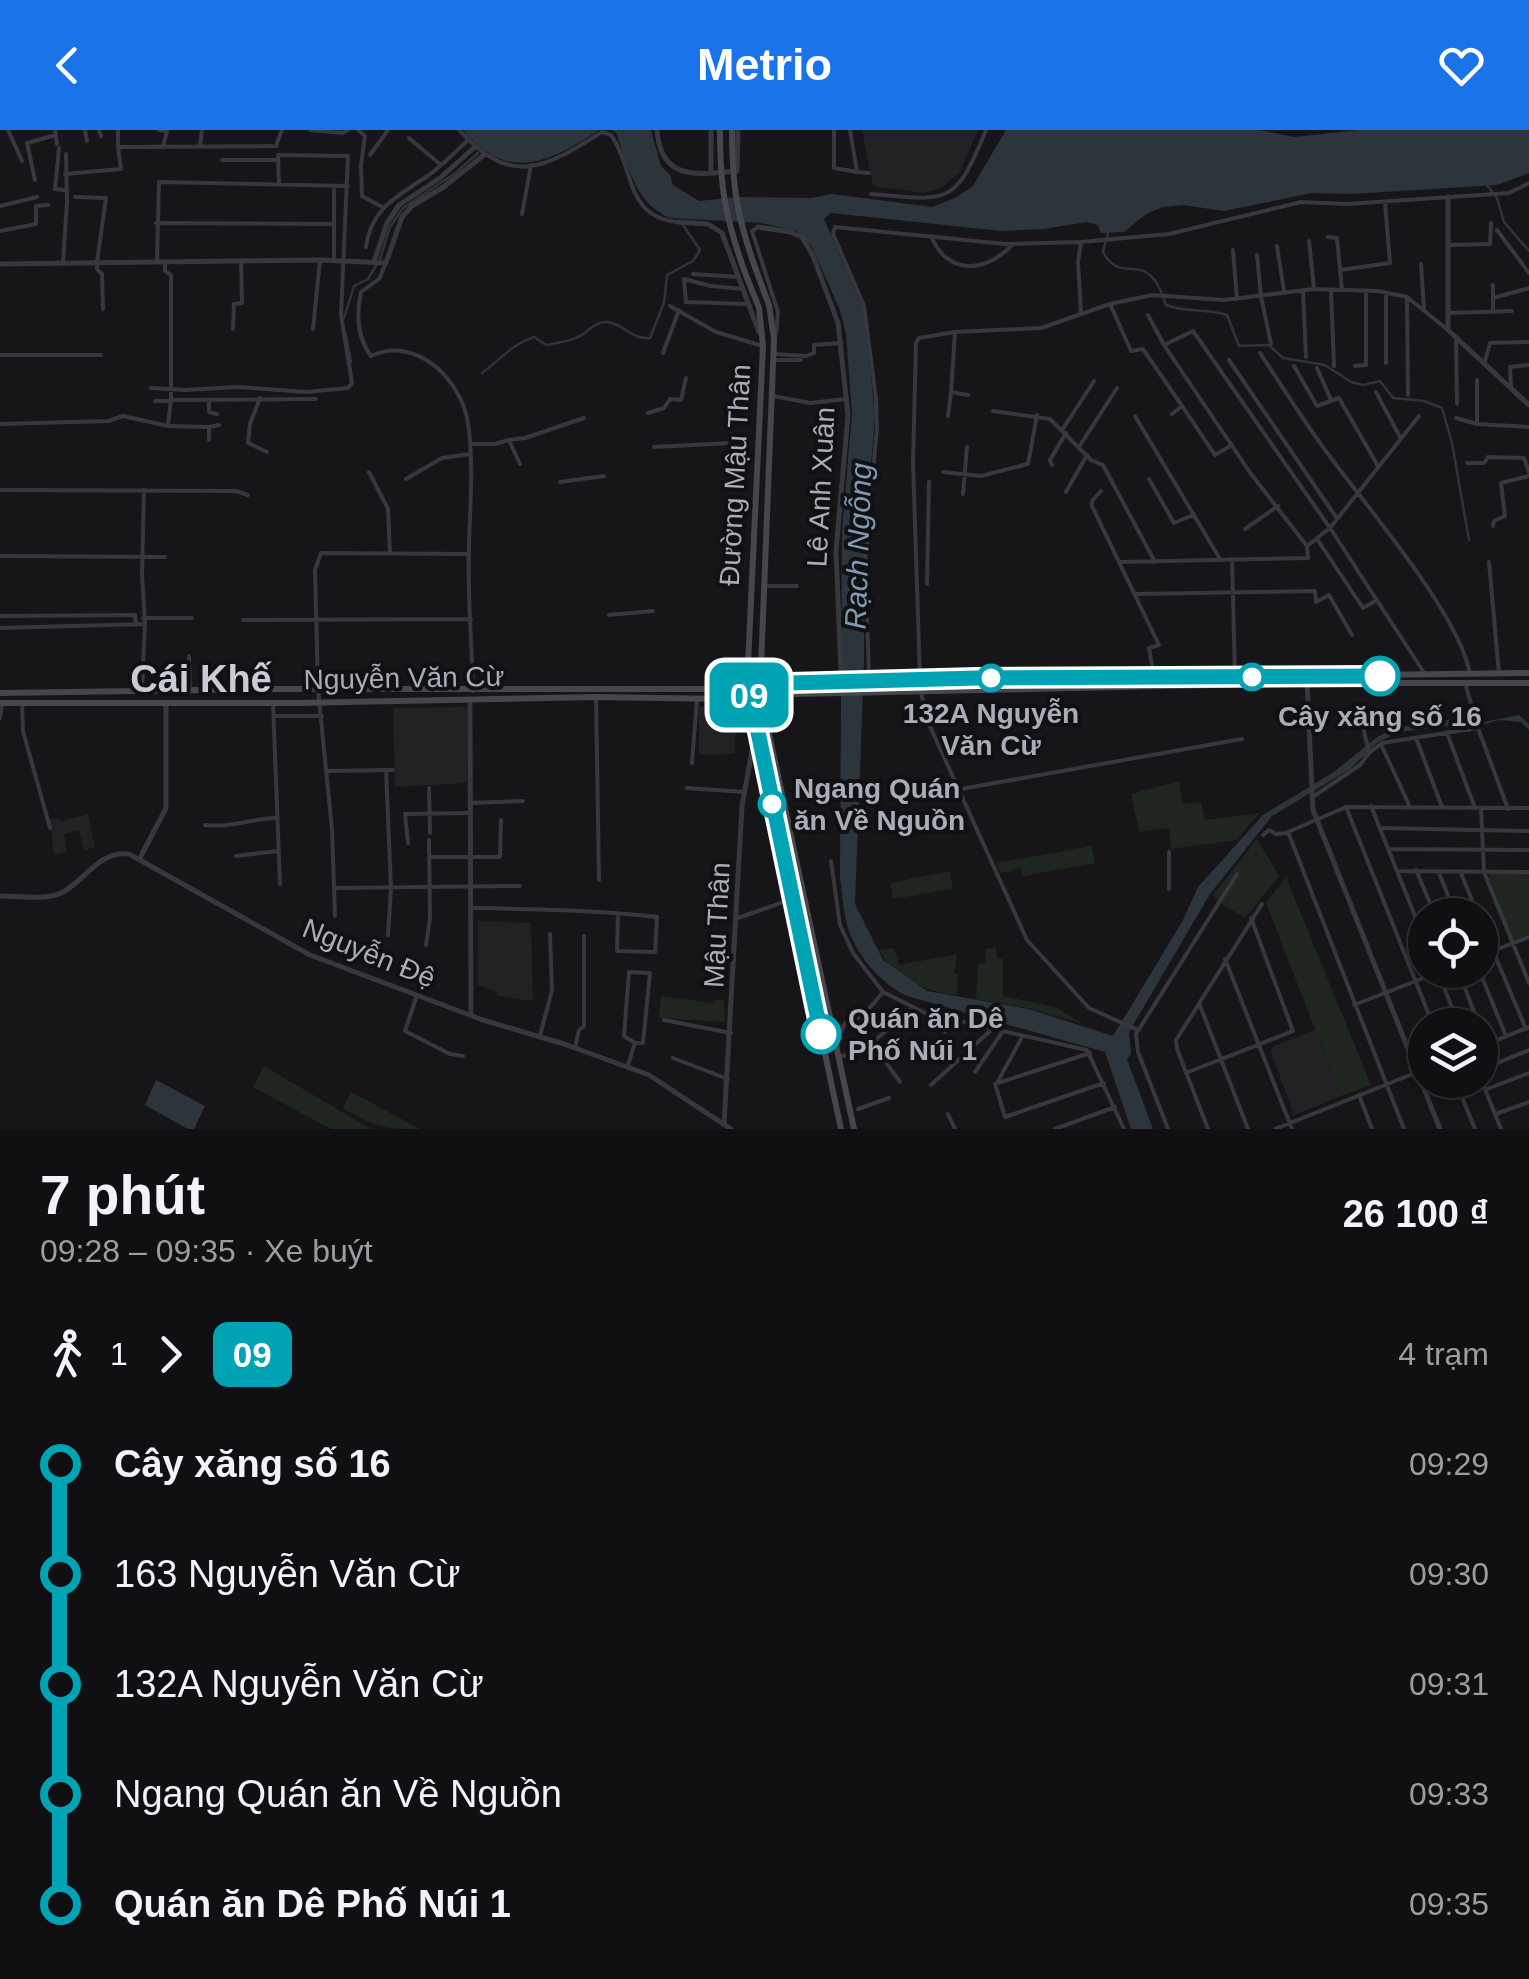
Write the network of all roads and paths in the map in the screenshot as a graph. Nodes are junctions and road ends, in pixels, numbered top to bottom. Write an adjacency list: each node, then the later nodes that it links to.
1 (8, 130): 35 (street)
2 (86, 130): 23 (street)
3 (118, 130): 28 (street)
4 (160, 130): 24 (street)
5 (202, 130): 25 (street)
6 (282, 130): 26 (street)
7 (310, 130): 8 (street)
8 (348, 130)
9 (358, 130): 20 (street)
10 (388, 130): 27 (street)
11 (460, 130): 22 (street)
12 (657, 130): 41 (street)
13 (711, 130): 41 (street)
14 (720, 130): 91 (main road, Đường Mậu Thân, bridge)
15 (735, 130): 41 (street); 125 (main road, Đường Mậu Thân, bridge)
16 (834, 130): 38 (street)
17 (850, 130): 38 (street)
18 (986, 130): 49 (street)
19 (56, 133): 42 (street); 48 (street)
20 (365, 136): 27 (street); 56 (street)
21 (409, 138): 37 (street)
22 (468, 140): 29 (street); 37 (street)
23 (87, 141)
24 (163, 146): 25 (street); 28 (street)
25 (200, 146): 26 (street)
26 (278, 146): 33 (street)
27 (376, 146): 32 (street)
28 (118, 147): 40 (street)
29 (475, 147): 31 (street); 43 (street)
30 (66, 154): 40 (street)
31 (484, 154): 36 (street); 43 (street)
32 (370, 155)
33 (278, 158): 34 (street); 44 (street); 47 (street)
34 (222, 160)
35 (22, 161)
36 (531, 165): 58 (street); 60 (street)
37 (440, 166): 56 (street)
38 (857, 172): 39 (street)
39 (869, 173)
40 (65, 174): 48 (street)
41 (711, 174)
42 (34, 180)
43 (442, 182): 57 (street)
44 (278, 183): 46 (street); 59 (street)
45 (1529, 184): 52 (street)
46 (334, 186): 47 (street); 61 (street)
47 (348, 186): 82 (street)
48 (66, 191): 83 (street)
49 (872, 194)
50 (75, 197): 84 (street)
51 (37, 198): 55 (street)
52 (1448, 198): 53 (street); 73 (street)
53 (1385, 202): 70 (street); 89 (street)
54 (48, 205): 65 (street)
55 (0, 206)
56 (384, 208): 75 (street)
57 (398, 214): 85 (street); 86 (street)
58 (522, 214)
59 (156, 222): 61 (street); 80 (street)
60 (681, 222): 91 (street)
61 (334, 224): 79 (street)
62 (1491, 224): 71 (street)
63 (758, 227): 125 (street); 128 (street, Lê Anh Xuân)
64 (1497, 230): 68 (street)
65 (0, 231)
66 (930, 236): 72 (street); 72 (street); 259 (street)
67 (1328, 236): 89 (street)
68 (1501, 236): 71 (street); 90 (street)
69 (1308, 241): 96 (street)
70 (1081, 242): 72 (street); 118 (street)
71 (1491, 242): 73 (street)
72 (1012, 244)
73 (1449, 244): 117 (street)
74 (1277, 246): 101 (street)
75 (366, 247)
76 (1233, 250): 107 (street)
77 (1258, 256): 104 (street)
78 (320, 260): 79 (street); 81 (street); 121 (street)
79 (334, 260): 82 (street)
80 (161, 261): 81 (street); 84 (street); 153 (street)
81 (241, 261): 120 (street)
82 (346, 261): 85 (street); 151 (street)
83 (63, 262): 84 (street); 87 (street)
84 (97, 262): 113 (street)
85 (374, 262): 86 (street)
86 (386, 263): 190 (street)
87 (0, 264)
88 (1421, 264): 112 (street)
89 (1340, 270): 99 (street)
90 (1529, 272)
91 (741, 273): 92 (street); 95 (street); 127 (main road, Đường Mậu Thân)
92 (693, 274)
93 (1493, 285): 106 (street)
94 (1529, 288): 106 (street)
95 (743, 289): 108 (street); 108 (street)
96 (1314, 289): 97 (street); 98 (street)
97 (1303, 290): 101 (street); 135 (street)
98 (1331, 290): 99 (street); 143 (street)
99 (1342, 290): 100 (street)
100 (1366, 291): 102 (street); 144 (street)
101 (1284, 292): 104 (street)
102 (1386, 293): 105 (street); 140 (street)
103 (1143, 296): 107 (street); 109 (street); 110 (street)
104 (1261, 296): 107 (street); 129 (street)
105 (1407, 298): 112 (street); 158 (street)
106 (1493, 298): 115 (street)
107 (1237, 299)
108 (748, 304): 127 (street)
109 (1110, 304): 118 (street); 168 (street)
110 (1145, 304)
111 (670, 306): 114 (street)
112 (1424, 308): 122 (street)
113 (103, 309)
114 (679, 310): 127 (street); 131 (street)
115 (1493, 311): 116 (street); 117 (street)
116 (1512, 311)
117 (1450, 313): 122 (street)
118 (1081, 314): 123 (street)
119 (1148, 314): 130 (street)
120 (233, 329)
121 (314, 329)
122 (1448, 330): 124 (street)
123 (956, 332): 154 (street); 271 (street)
124 (1456, 336): 139 (street); 166 (street)
125 (774, 339): 136 (main road, Đường Mậu Thân)
126 (1529, 342): 139 (street)
127 (762, 343): 227 (main road, Đường Mậu Thân)
128 (841, 343): 136 (street); 161 (street, Lê Anh Xuân)
129 (1271, 344)
130 (1164, 345): 192 (street); 223 (street)
131 (663, 352)
132 (1260, 353): 215 (street)
133 (0, 355): 134 (street)
134 (101, 356)
135 (1306, 356)
136 (774, 357): 137 (street); 157 (main road, Đường Mậu Thân)
137 (802, 360)
138 (1228, 360): 220 (street)
139 (1485, 361): 149 (street)
140 (1386, 363)
141 (1529, 365): 149 (street)
142 (1294, 366): 163 (street)
143 (1334, 366)
144 (1355, 366)
145 (1317, 368): 163 (street)
146 (686, 378): 170 (street)
147 (1477, 380): 181 (street)
148 (1094, 381): 185 (street)
149 (1511, 386): 167 (street)
150 (151, 388): 153 (street)
151 (263, 388): 153 (street); 159 (street)
152 (1117, 388): 194 (street)
153 (171, 390): 165 (street)
154 (951, 392): 156 (street); 174 (street)
155 (1376, 392): 187 (street)
156 (968, 395)
157 (772, 396): 161 (street); 229 (main road, Đường Mậu Thân)
158 (1408, 396)
159 (261, 398): 160 (street); 162 (street); 195 (street)
160 (316, 398)
161 (846, 399): 258 (street, Lê Anh Xuân)
162 (209, 400): 165 (street); 171 (street)
163 (1330, 400): 201 (street)
164 (156, 401): 165 (street)
165 (171, 401): 180 (street)
166 (1457, 404)
167 (1529, 405)
168 (1182, 406): 172 (street); 192 (street)
169 (993, 412): 173 (street)
170 (648, 413)
171 (218, 414)
172 (1172, 414)
173 (1037, 415): 185 (street); 206 (street)
174 (948, 416)
175 (1135, 416): 219 (street)
176 (1419, 416): 187 (street)
177 (584, 418): 189 (street)
178 (1456, 418): 181 (street)
179 (0, 424): 180 (street)
180 (168, 424): 183 (street)
181 (1477, 424): 184 (street)
182 (219, 426): 183 (street)
183 (209, 427): 188 (street)
184 (1529, 427)
185 (1064, 432): 194 (street); 200 (street)
186 (731, 434): 191 (street)
187 (1400, 438): 201 (street)
188 (209, 440)
189 (509, 440): 190 (street); 198 (street)
190 (469, 444): 196 (street)
191 (654, 446)
192 (1232, 446): 218 (street)
193 (967, 447): 206 (street)
194 (1079, 447): 197 (street)
195 (266, 452)
196 (470, 454): 207 (street); 228 (street)
197 (1087, 455): 214 (street); 236 (street)
198 (520, 464)
199 (1467, 464): 204 (street)
200 (1052, 466)
201 (1378, 466): 215 (street)
202 (369, 472): 226 (street)
203 (943, 472): 206 (street)
204 (1529, 474): 221 (street)
205 (604, 476): 209 (street)
206 (964, 476): 216 (street)
207 (406, 479)
208 (1150, 479): 219 (street)
209 (560, 482)
210 (929, 482): 238 (street)
211 (0, 490): 212 (street)
212 (144, 490): 217 (street); 231 (street)
213 (1101, 491): 235 (street)
214 (1066, 492)
215 (1357, 492): 220 (street); 262 (street)
216 (963, 494)
217 (248, 495)
218 (1278, 506): 222 (street); 225 (street)
219 (1193, 515): 233 (street)
220 (1336, 517): 223 (street)
221 (1493, 526)
222 (1245, 528)
223 (1330, 528): 224 (street); 243 (street)
224 (1318, 539): 225 (street); 243 (street)
225 (1306, 546): 234 (street)
226 (390, 553): 228 (street); 250 (street)
227 (754, 553): 229 (main road); 269 (main road, Đường Mậu Thân)
228 (469, 554): 251 (street)
229 (764, 554): 239 (main road, Đường Mậu Thân)
230 (0, 556): 231 (street)
231 (143, 557): 232 (street); 253 (street)
232 (165, 557)
233 (1220, 559): 234 (street); 236 (street)
234 (1232, 559): 241 (street)
235 (1120, 562): 236 (street); 242 (street)
236 (1155, 562)
237 (1490, 562): 260 (street)
238 (927, 584)
239 (762, 586): 240 (street); 272 (main road, Đường Mậu Thân)
240 (797, 586)
241 (1233, 593): 242 (street); 244 (street); 265 (street)
242 (1136, 594): 264 (street)
243 (1376, 600): 263 (street)
244 (1316, 602): 246 (street); 256 (street)
245 (653, 610): 247 (street)
246 (1316, 610)
247 (609, 615)
248 (0, 616): 254 (street)
249 (192, 618): 253 (street)
250 (316, 619): 251 (street); 252 (street); 274 (street)
251 (471, 619): 276 (street)
252 (243, 620)
253 (144, 621): 254 (street); 275 (street)
254 (136, 625): 255 (street)
255 (0, 628)
256 (1352, 635)
257 (189, 656): 273 (street)
258 (840, 673)
259 (869, 674)
260 (1498, 674): 261 (main road); 262 (main road)
261 (1529, 674)
262 (1470, 675): 263 (main road)
263 (1426, 676): 266 (main road)
264 (1154, 677): 265 (main road); 267 (main road)
265 (1235, 677): 266 (main road)
266 (1307, 680): 267 (main road); 270 (main road); 305 (street)
267 (1078, 682): 271 (main road)
268 (1529, 683): 270 (main road)
269 (748, 684): 272 (main road, Nguyễn Văn Cừ); 276 (main road, Nguyễn Văn Cừ); 279 (main road, Đường Mậu Thân)
270 (1465, 684): 291 (street)
271 (918, 685): 272 (main road); 272 (main road); 303 (street)
272 (760, 688): 279 (main road, Nguyễn Văn Cừ); 397 (main road, Đường Mậu Thân)
273 (190, 690): 274 (main road, Nguyễn Văn Cừ); 275 (main road, Nguyễn Văn Cừ)
274 (318, 690): 276 (main road, Nguyễn Văn Cừ); 282 (street)
275 (142, 691): 277 (main road, Nguyễn Văn Cừ)
276 (471, 691): 281 (main road)
277 (0, 693)
278 (596, 696): 280 (main road, Nguyễn Văn Cừ); 281 (main road, Nguyễn Văn Cừ); 345 (street)
279 (749, 696): 280 (main road, Nguyễn Văn Cừ); 292 (main road, Đường Mậu Thân)
280 (697, 699): 298 (street)
281 (470, 700): 282 (main road, Nguyễn Văn Cừ); 307 (street)
282 (321, 702): 286 (main road, Nguyễn Văn Cừ); 288 (street)
283 (1, 703): 284 (main road, Nguyễn Văn Cừ); 289 (street)
284 (22, 703): 285 (main road, Nguyễn Văn Cừ); 321 (street)
285 (166, 703): 286 (main road, Nguyễn Văn Cừ); 336 (street)
286 (273, 703): 287 (street)
287 (274, 716): 288 (street); 317 (street)
288 (322, 716): 300 (street)
289 (0, 718)
290 (1361, 718): 296 (street)
291 (1477, 727): 293 (street); 314 (street)
292 (756, 729): 297 (street, Mậu Thân); 299 (main road, Đường Mậu Thân)
293 (1447, 733): 294 (street); 312 (street)
294 (1416, 738): 296 (street); 311 (street)
295 (1242, 739): 303 (street)
296 (1376, 742): 305 (street); 310 (street)
297 (750, 758): 299 (street); 304 (street, Mậu Thân)
298 (692, 763)
299 (763, 765): 358 (main road, Đường Mậu Thân)
300 (327, 771): 349 (street); 350 (street)
301 (429, 788): 316 (street)
302 (688, 788): 304 (street)
303 (961, 789): 392 (street)
304 (744, 792): 363 (street, Mậu Thân)
305 (1310, 798): 318 (street)
306 (523, 800): 307 (street)
307 (470, 803): 315 (street)
308 (1346, 806): 309 (street); 318 (street); 374 (street)
309 (1371, 806): 310 (street); 322 (street)
310 (1410, 807): 311 (street)
311 (1442, 807): 312 (street)
312 (1478, 808): 314 (street); 324 (street)
313 (1529, 808): 314 (street)
314 (1508, 809)
315 (470, 813): 316 (street); 333 (street)
316 (430, 814): 327 (street); 335 (street)
317 (275, 818): 320 (street); 331 (street)
318 (1316, 819): 325 (street); 381 (street)
319 (502, 820): 333 (street)
320 (206, 825)
321 (50, 828)
322 (1380, 828): 324 (street); 328 (street)
323 (1529, 831): 324 (street)
324 (1482, 832): 330 (street)
325 (1288, 833): 326 (street); 384 (street)
326 (1263, 835)
327 (408, 843)
328 (1388, 849): 330 (street); 339 (street)
329 (1529, 850): 330 (street)
330 (1482, 851): 342 (street)
331 (278, 852): 334 (street); 346 (street)
332 (1169, 852): 352 (street)
333 (470, 854): 335 (street); 347 (street)
334 (236, 856)
335 (430, 857): 351 (street)
336 (140, 858): 353 (street); 382 (street, Nguyễn Đệ)
337 (831, 861): 380 (street)
338 (1416, 870): 339 (street); 340 (street); 355 (street)
339 (1397, 871): 354 (street)
340 (1438, 871): 341 (street); 356 (street)
341 (1460, 872): 342 (street); 357 (street)
342 (1484, 872): 343 (street); 369 (street)
343 (1529, 872)
344 (1237, 874): 392 (street)
345 (599, 880)
346 (280, 884)
347 (470, 885): 348 (street); 351 (street); 360 (street)
348 (520, 886)
349 (336, 888): 350 (street); 362 (street)
350 (391, 888): 351 (street); 366 (street)
351 (430, 888): 370 (street)
352 (1169, 889)
353 (0, 896)
354 (1408, 898)
355 (1427, 898)
356 (1449, 898)
357 (1471, 898)
358 (792, 899): 363 (street); 439 (main road, Đường Mậu Thân)
359 (1262, 904): 364 (street)
360 (472, 908): 361 (street); 386 (street)
361 (618, 914): 361 (street)
362 (335, 916)
363 (738, 918): 394 (street, Mậu Thân)
364 (1252, 918): 372 (street); 404 (street)
365 (550, 934): 398 (street)
366 (388, 935)
367 (584, 936): 405 (street)
368 (1529, 936): 369 (street)
369 (1513, 942): 371 (street); 376 (street)
370 (426, 945)
371 (1498, 949)
372 (1225, 959): 383 (street); 404 (street)
373 (1529, 961): 376 (street)
374 (1408, 962)
375 (1498, 962): 391 (street)
376 (1521, 964): 377 (street)
377 (1529, 982)
378 (1408, 985): 381 (street)
379 (1486, 988): 399 (street)
380 (882, 992): 385 (street); 388 (street)
381 (1386, 993): 384 (street); 406 (street)
382 (417, 994): 386 (street, Nguyễn Đệ); 409 (street)
383 (1198, 1002): 412 (street); 416 (street)
384 (1354, 1005): 423 (street)
385 (911, 1009): 389 (street); 403 (street)
386 (472, 1015): 398 (street, Nguyễn Đệ)
387 (664, 1020): 394 (street)
388 (848, 1020): 390 (street); 397 (street)
389 (950, 1020): 393 (street); 395 (street)
390 (852, 1027)
391 (1527, 1028): 399 (street)
392 (1136, 1029): 444 (street)
393 (991, 1030): 396 (street); 424 (street)
394 (731, 1032): 419 (street, Mậu Thân)
395 (946, 1032)
396 (1002, 1032): 400 (street); 415 (street)
397 (834, 1035): 410 (main road, Đường Mậu Thân)
398 (540, 1036): 405 (street, Nguyễn Đệ)
399 (1506, 1036): 401 (street)
400 (1022, 1037): 408 (street); 421 (street)
401 (1498, 1039)
402 (635, 1043): 402 (street); 414 (street)
403 (872, 1043): 410 (street); 420 (street)
404 (1259, 1045): 412 (street); 436 (street)
405 (575, 1048): 414 (street, Nguyễn Đệ)
406 (1408, 1049)
407 (1529, 1050): 413 (street)
408 (1090, 1052): 421 (street); 422 (street)
409 (462, 1056)
410 (839, 1057): 440 (main road, Đường Mậu Thân)
411 (673, 1058): 419 (street)
412 (1221, 1061): 416 (street); 446 (street)
413 (1498, 1065)
414 (628, 1067): 437 (street, Nguyễn Đệ)
415 (975, 1072)
416 (1186, 1073): 445 (street)
417 (1529, 1073): 425 (street)
418 (1408, 1075): 423 (street)
419 (728, 1079): 437 (street, Mậu Thân)
420 (900, 1082)
421 (997, 1083): 422 (street)
422 (1105, 1083): 432 (street)
423 (1386, 1084): 426 (street); 449 (street)
424 (931, 1085)
425 (1498, 1085)
426 (1359, 1095): 436 (street); 448 (street)
427 (889, 1098): 433 (street)
428 (1427, 1098): 450 (street)
429 (1462, 1098): 451 (street)
430 (1488, 1098): 435 (street)
431 (1529, 1102): 435 (street)
432 (1115, 1108): 438 (street); 442 (street)
433 (858, 1110)
434 (948, 1114): 441 (street)
435 (1495, 1115): 452 (street)
436 (1291, 1126): 447 (street)
437 (728, 1127)
438 (1124, 1127): 443 (street)
439 (841, 1129)
440 (854, 1129)
441 (955, 1129)
442 (1055, 1129)
443 (1112, 1129)
444 (1168, 1129)
445 (1208, 1129)
446 (1248, 1129)
447 (1275, 1129)
448 (1372, 1129)
449 (1404, 1129)
450 (1440, 1129)
451 (1474, 1129)
452 (1500, 1129)

